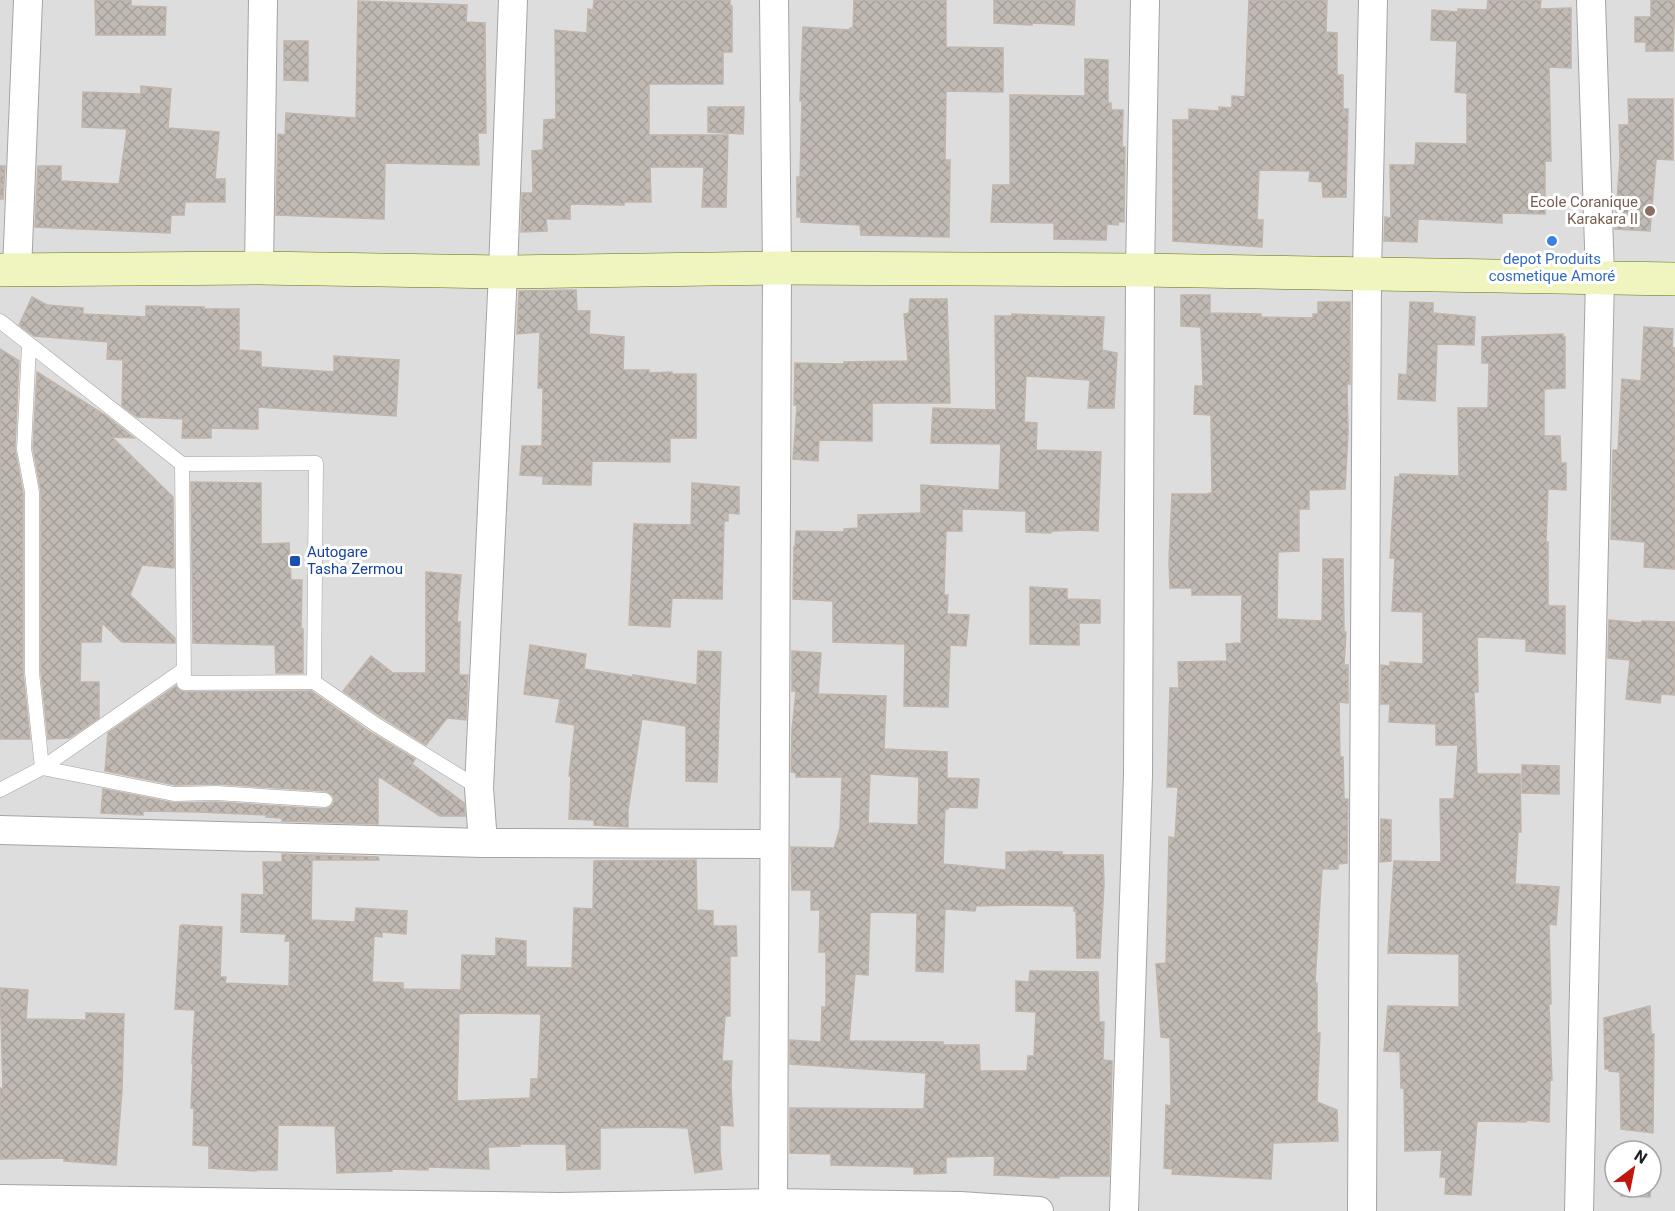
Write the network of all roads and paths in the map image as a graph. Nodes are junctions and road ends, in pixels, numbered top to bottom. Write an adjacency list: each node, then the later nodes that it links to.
1 (28, 0): 10 (street)
2 (263, 0): 9 (street)
3 (513, 0): 12 (street)
4 (774, 0): 8 (street)
5 (1145, 0): 11 (street)
6 (1373, 0): 13 (street)
7 (1591, 0): 14 (street)
8 (777, 267): 11 (street); 12 (street); 27 (street)
9 (259, 268): 10 (street); 12 (street)
10 (9, 270)
11 (1140, 270): 13 (street); 32 (street)
12 (503, 272): 22 (street)
13 (1367, 273): 14 (street); 33 (street)
14 (1600, 276): 15 (street); 34 (street)
15 (1675, 279)
16 (0, 321): 17 (lane)
17 (29, 345): 18 (lane); 21 (lane)
18 (182, 464): 19 (lane); 20 (lane)
19 (183, 670): 20 (lane); 21 (lane)
20 (314, 682): 22 (lane)
21 (42, 768): 23 (lane); 24 (lane)
22 (478, 788): 26 (street)
23 (0, 790)
24 (326, 800)
25 (0, 830): 26 (street)
26 (483, 843): 27 (street)
27 (774, 844): 29 (street)
28 (0, 1199): 30 (street)
29 (773, 1203): 30 (street); 31 (street)
30 (559, 1209)
31 (1039, 1211)
32 (1124, 1211)
33 (1362, 1211)
34 (1579, 1211)

